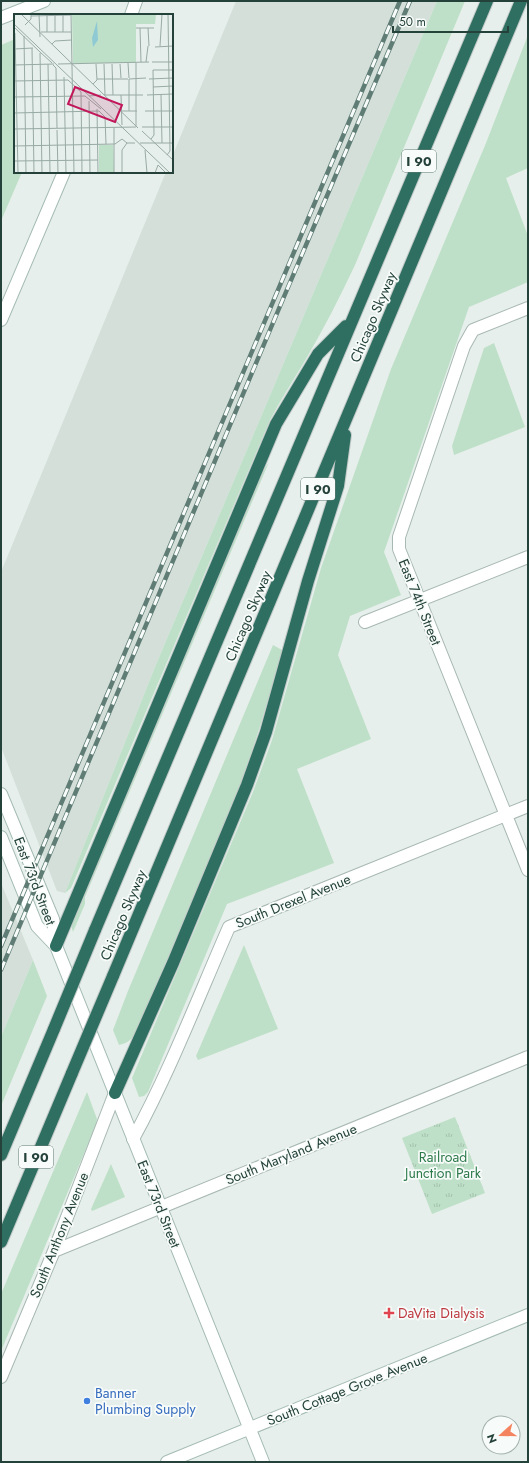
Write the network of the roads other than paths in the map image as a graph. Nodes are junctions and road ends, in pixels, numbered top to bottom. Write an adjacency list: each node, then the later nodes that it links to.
1 (44, 1): 6 (street)
2 (136, 1): 5 (street)
3 (487, 1): 10 (highway, Chicago Skyway / I 90)
4 (521, 1): 11 (highway, Chicago Skyway / I 90)
5 (130, 14)
6 (1, 18)
7 (64, 173): 9 (street)
8 (528, 308): 13 (street, East 74th Street)
9 (1, 320)
10 (351, 321): 20 (highway); 24 (highway, Chicago Skyway / I 90, bridge)
11 (347, 420): 22 (highway); 26 (highway, Chicago Skyway / I 90, bridge)
12 (528, 557): 13 (street)
13 (420, 601): 14 (street); 17 (street, East 74th Street)
14 (365, 622)
15 (1, 794): 20 (street, East 73rd Street)
16 (528, 806): 17 (street, South Drexel Avenue)
17 (506, 815): 19 (street, East 74th Street); 23 (street, South Drexel Avenue)
18 (1, 837): 20 (street, East 73rd Street)
19 (528, 870)
20 (56, 946): 22 (street, East 73rd Street)
21 (528, 1057): 25 (street, South Maryland Avenue)
22 (115, 1093): 23 (street, East 73rd Street); 27 (street, South Anthony Avenue)
23 (133, 1139): 25 (street, East 73rd Street)
24 (1, 1155)
25 (160, 1206): 27 (street, South Maryland Avenue); 30 (street, East 73rd Street)
26 (1, 1242)
27 (54, 1251): 29 (street, South Anthony Avenue)
28 (528, 1315): 30 (street, South Cottage Grove Avenue)
29 (1, 1376)
30 (249, 1428): 31 (street, South Cottage Grove Avenue); 32 (street, East 73rd Street)
31 (167, 1462)
32 (263, 1462)

